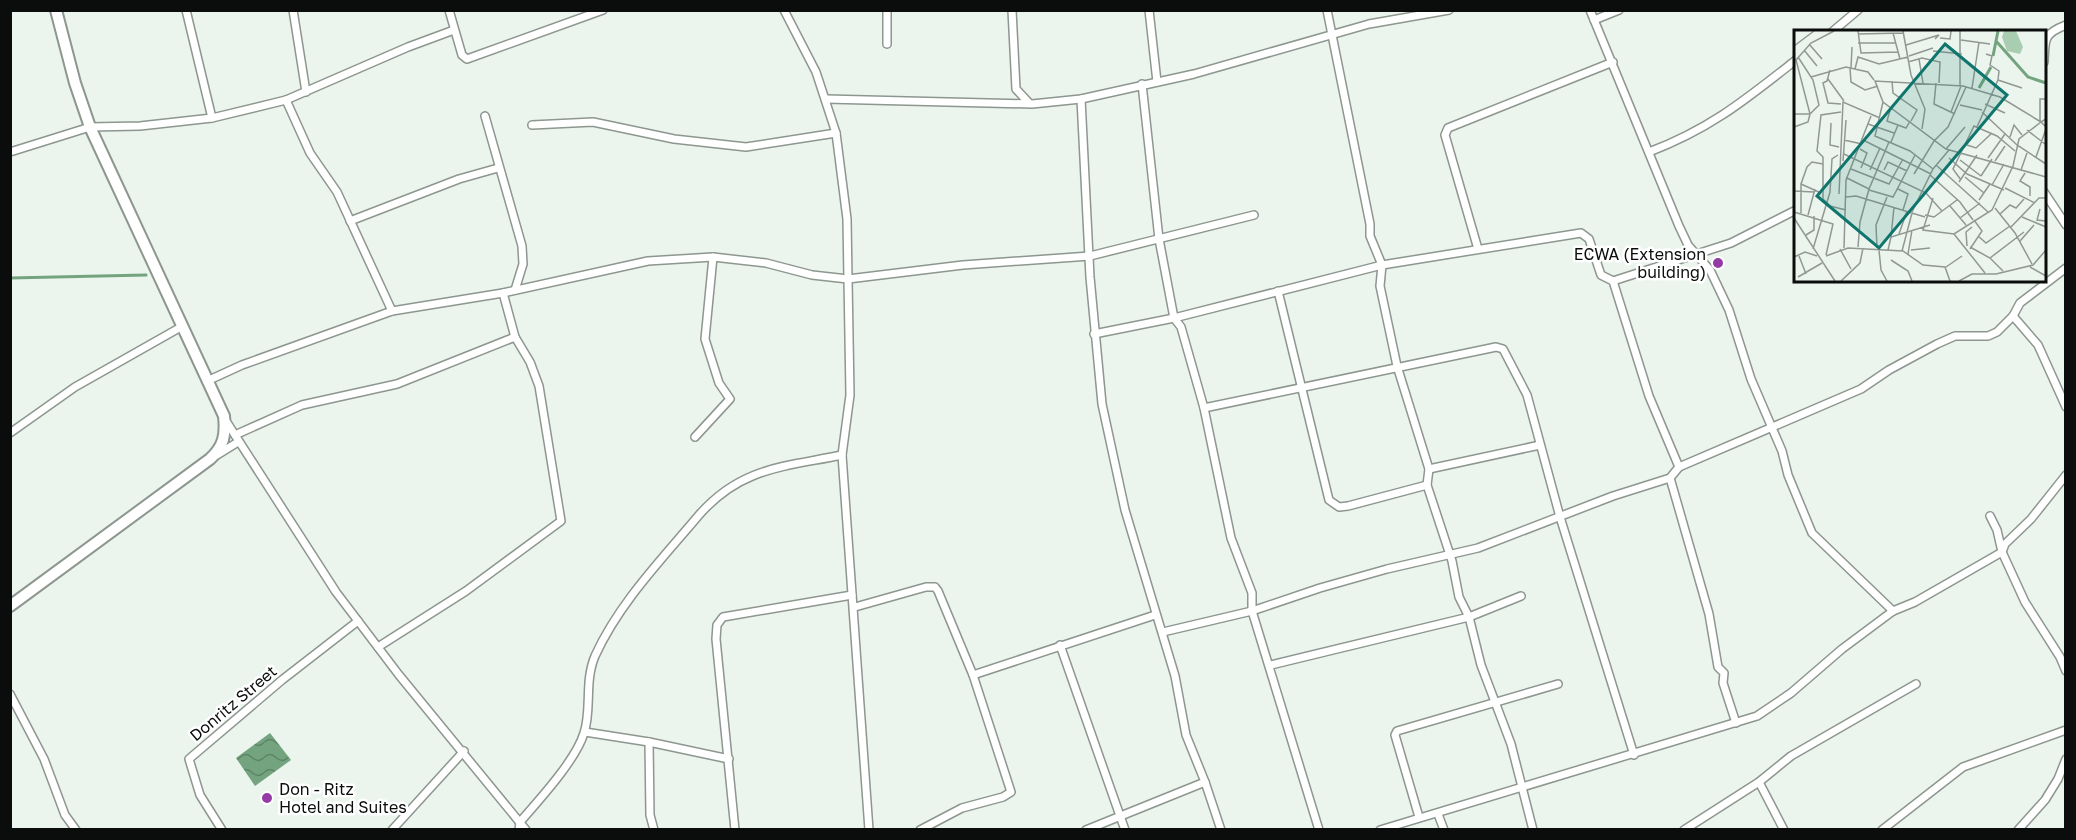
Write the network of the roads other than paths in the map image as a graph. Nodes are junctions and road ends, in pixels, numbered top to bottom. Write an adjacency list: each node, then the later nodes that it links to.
1 (56, 10): 34 (street)
2 (186, 10): 32 (street)
3 (293, 10): 26 (street)
4 (449, 10): 17 (street)
5 (603, 10): 17 (street)
6 (784, 10): 27 (street)
7 (887, 10): 21 (street)
8 (1012, 10): 30 (street)
9 (1149, 10): 24 (street)
10 (1327, 10): 19 (street)
11 (1449, 10): 19 (street)
12 (1590, 10): 15 (street)
13 (1619, 10): 15 (street)
14 (1858, 10): 18 (street)
15 (1594, 20): 22 (street)
16 (2066, 25): 20 (street)
17 (454, 30): 26 (street)
18 (1834, 30)
19 (1331, 34): 24 (street); 49 (street)
20 (2046, 38)
21 (886, 44)
22 (1613, 62): 37 (street); 45 (street)
23 (1794, 62): 37 (street)
24 (1157, 82): 25 (street)
25 (1142, 84): 28 (street); 44 (street)
26 (306, 92): 29 (street)
27 (826, 99): 30 (street); 35 (street)
28 (1081, 99): 30 (street); 47 (street)
29 (285, 100): 32 (street); 42 (street)
30 (1032, 104)
31 (485, 116): 38 (street)
32 (212, 118): 34 (street)
33 (532, 125): 35 (street)
34 (90, 127): 36 (street); 59 (street)
35 (836, 133): 51 (street)
36 (10, 152)
37 (1649, 152): 46 (street)
38 (498, 168): 42 (street); 53 (street)
39 (2046, 195): 43 (street)
40 (1794, 211): 46 (street)
41 (1254, 215): 44 (street)
42 (350, 220): 56 (street)
43 (2066, 225)
44 (1159, 239): 47 (street); 58 (street)
45 (1478, 249): 49 (street); 52 (street)
46 (1698, 255): 52 (street); 68 (street)
47 (1090, 256): 51 (street); 60 (street)
48 (713, 257): 51 (street); 53 (street); 70 (street)
49 (1382, 265): 54 (street); 62 (street)
50 (2066, 268): 57 (street)
51 (848, 279): 73 (street)
52 (1613, 281): 75 (street)
53 (514, 290): 55 (street)
54 (1278, 291): 58 (street); 64 (street)
55 (503, 293): 56 (street); 61 (street)
56 (392, 311): 63 (street)
57 (2013, 316): 65 (street); 68 (street)
58 (1174, 318): 60 (street); 66 (street)
59 (181, 327): 63 (street); 69 (street)
60 (1094, 334): 90 (street)
61 (515, 337): 71 (street); 95 (street)
62 (1397, 366): 64 (street); 72 (street); 76 (street)
63 (207, 381): 67 (street)
64 (1300, 387): 66 (street); 79 (street)
65 (2066, 407)
66 (1204, 408): 88 (street)
67 (224, 416): 71 (street); 74 (street)
68 (1769, 427): 75 (street); 89 (street)
69 (10, 433)
70 (695, 437)
71 (237, 439): 74 (street); 92 (street)
72 (1540, 445): 76 (street); 81 (street)
73 (842, 455): 84 (street); 105 (street)
74 (210, 459): 86 (street)
75 (1679, 467): 78 (street)
76 (1429, 469): 79 (street)
77 (2066, 475): 82 (street)
78 (1670, 478): 81 (street); 103 (street)
79 (1427, 485): 83 (street)
80 (1990, 516): 82 (street)
81 (1560, 517): 83 (street); 108 (street)
82 (2002, 552): 89 (street); 97 (street)
83 (1450, 555): 88 (street); 91 (street)
84 (852, 595): 87 (street); 109 (street)
85 (1521, 596): 91 (street)
86 (10, 606)
87 (855, 607): 98 (street); 125 (street)
88 (1252, 611): 93 (street); 96 (street)
89 (1893, 611): 103 (street)
90 (1155, 615): 93 (street); 94 (street)
91 (1469, 617): 96 (street); 102 (street)
92 (358, 621): 95 (street); 120 (street, Donritz Street)
93 (1163, 632): 111 (street)
94 (1060, 645): 98 (street); 115 (street)
95 (378, 647): 107 (street)
96 (1270, 665): 130 (street)
97 (2066, 671)
98 (973, 675): 126 (street)
99 (1558, 684): 102 (street)
100 (1916, 684): 112 (street)
101 (10, 694): 119 (street)
102 (1496, 703): 113 (street); 116 (street)
103 (1737, 723): 108 (street)
104 (2066, 730): 136 (street)
105 (585, 732): 106 (street); 118 (street)
106 (650, 742): 109 (street); 123 (street)
107 (464, 751): 118 (street); 121 (street)
108 (1634, 755): 113 (street)
109 (729, 759): 124 (street)
110 (2066, 759): 117 (street)
111 (1205, 782): 115 (street); 129 (street)
112 (1759, 782): 134 (street); 135 (street)
113 (1521, 788): 114 (street); 133 (street)
114 (1438, 814): 116 (street); 132 (street)
115 (1120, 817): 127 (street); 128 (street)
116 (1419, 817): 131 (street)
117 (2025, 820): 137 (street); 138 (street)
118 (519, 826): 122 (street)
119 (76, 830)
120 (222, 830)
121 (392, 830)
122 (526, 830)
123 (654, 830)
124 (735, 830)
125 (869, 830)
126 (920, 830)
127 (1086, 830)
128 (1125, 830)
129 (1221, 830)
130 (1319, 830)
131 (1380, 830)
132 (1444, 830)
133 (1533, 830)
134 (1684, 830)
135 (1784, 830)
136 (1882, 830)
137 (2018, 830)
138 (2025, 830)

